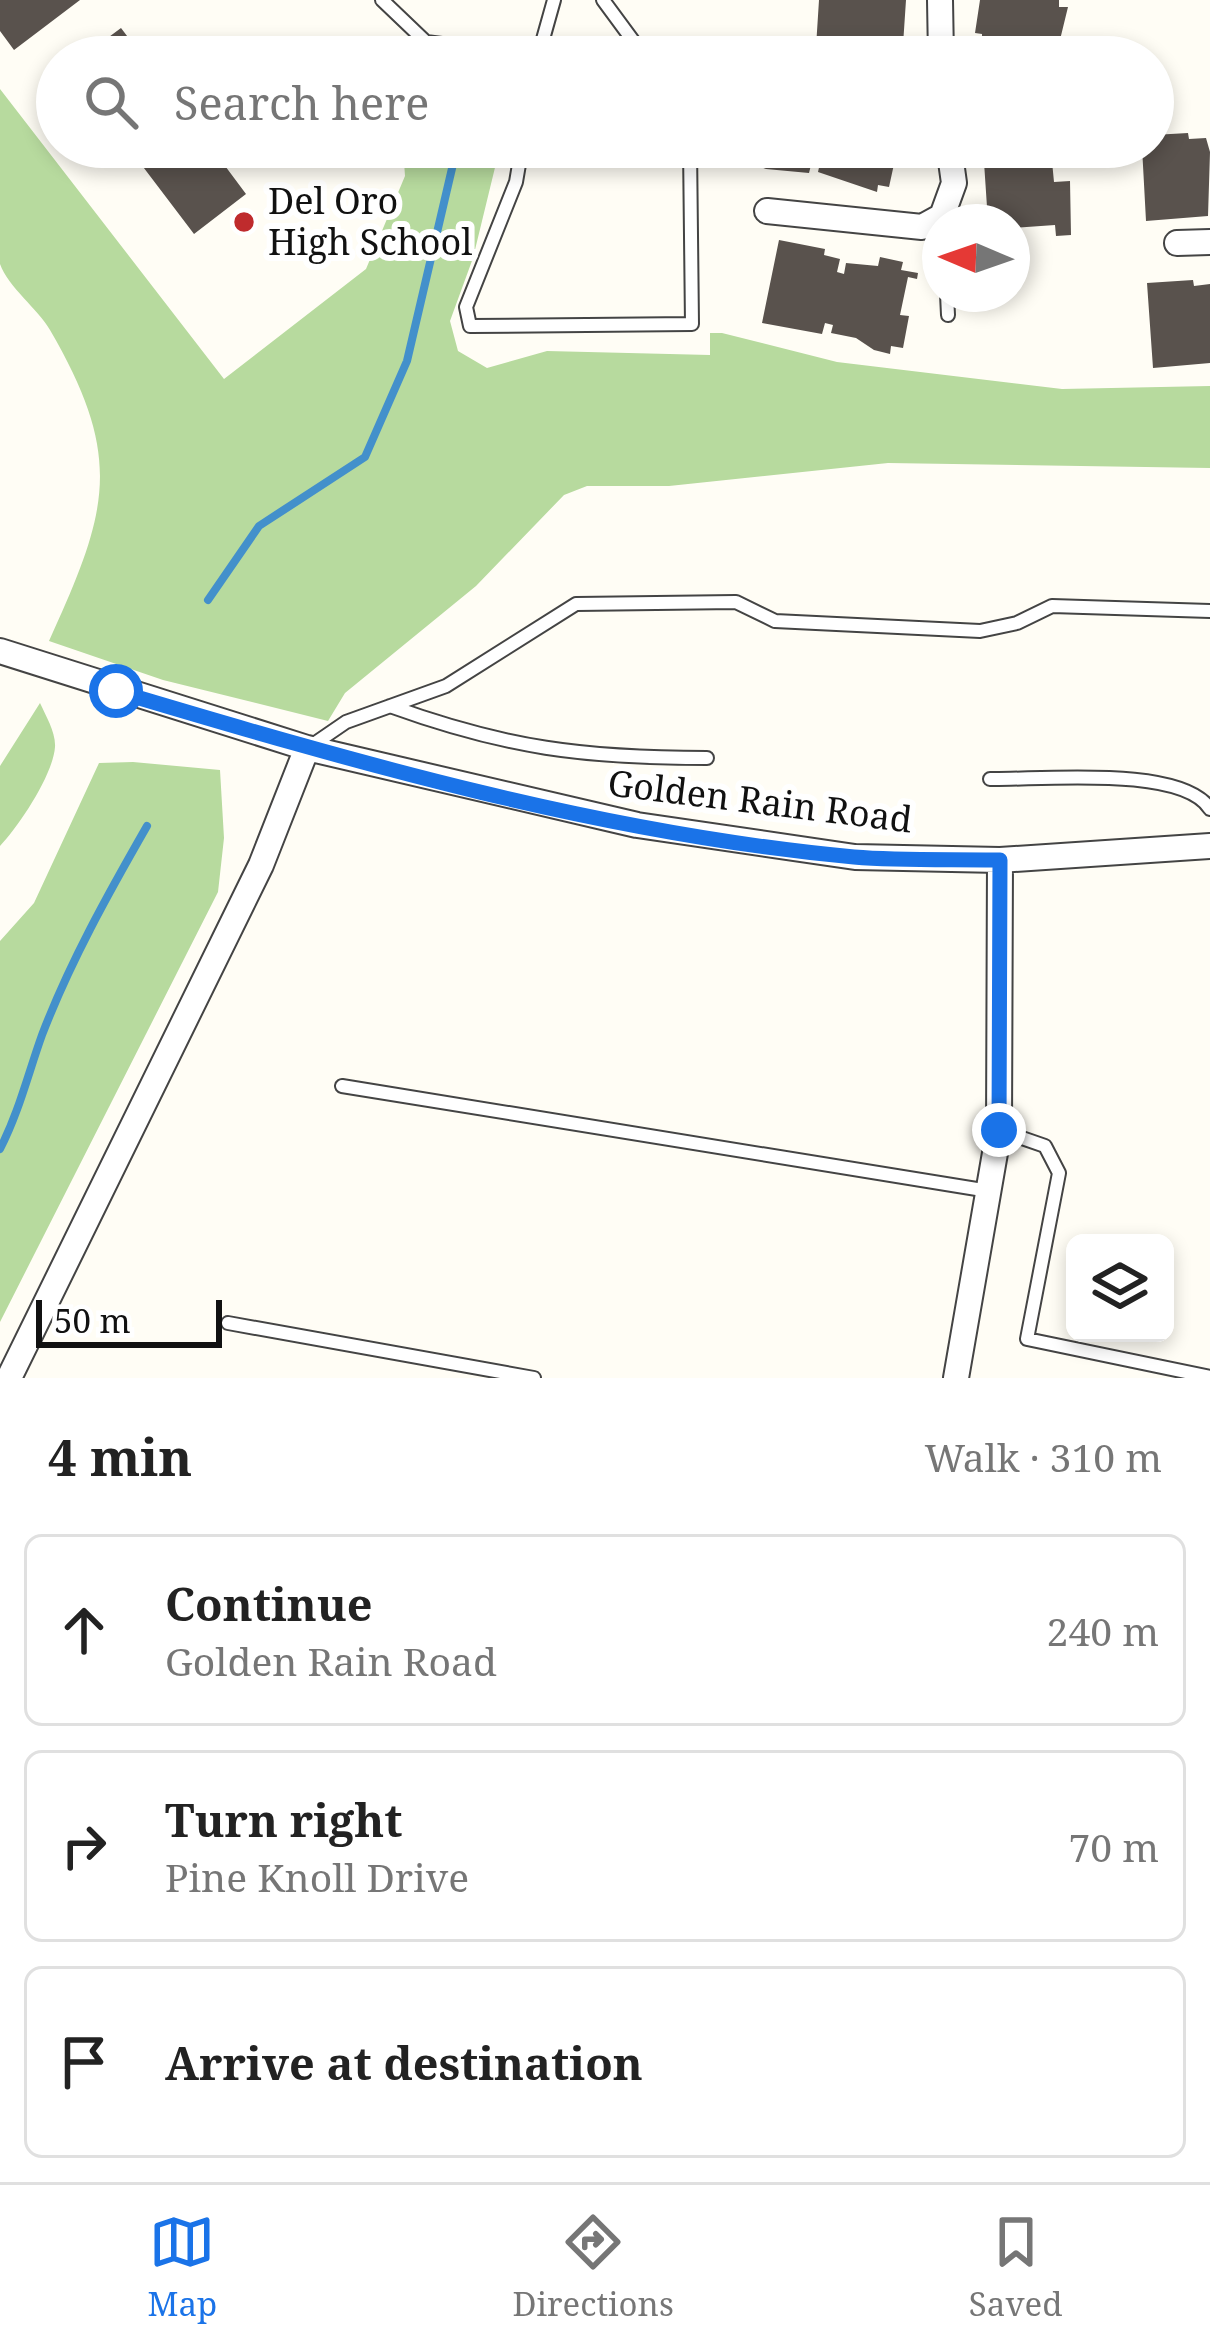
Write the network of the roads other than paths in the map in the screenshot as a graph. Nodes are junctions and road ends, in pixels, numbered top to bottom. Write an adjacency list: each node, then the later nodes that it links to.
1 (382, 0): 5 (lane)
2 (554, 0): 6 (lane)
3 (604, 0): 7 (lane)
4 (940, 0): 8 (street)
5 (420, 36)
6 (544, 36)
7 (631, 36)
8 (941, 36)
9 (518, 168): 10 (lane)
10 (690, 168)
11 (952, 168): 12 (street)
12 (947, 204)
13 (767, 211): 14 (street)
14 (922, 227)
15 (1210, 242): 16 (street)
16 (1177, 243)
17 (948, 312): 18 (lane)
18 (948, 315)
19 (1210, 611): 21 (lane)
20 (0, 651): 22 (street, Golden Rain Road)
21 (389, 706): 22 (lane); 23 (lane)
22 (308, 748): 27 (street, Golden Rain Road); 33 (street)
23 (707, 758)
24 (991, 779): 25 (lane)
25 (1210, 809)
26 (1210, 846): 27 (street, Golden Rain Road)
27 (1000, 860): 29 (street)
28 (342, 1086): 30 (lane)
29 (999, 1130): 30 (street); 32 (lane)
30 (988, 1191): 35 (street)
31 (228, 1322): 34 (lane)
32 (1210, 1377)
33 (9, 1378)
34 (534, 1378)
35 (956, 1378)

